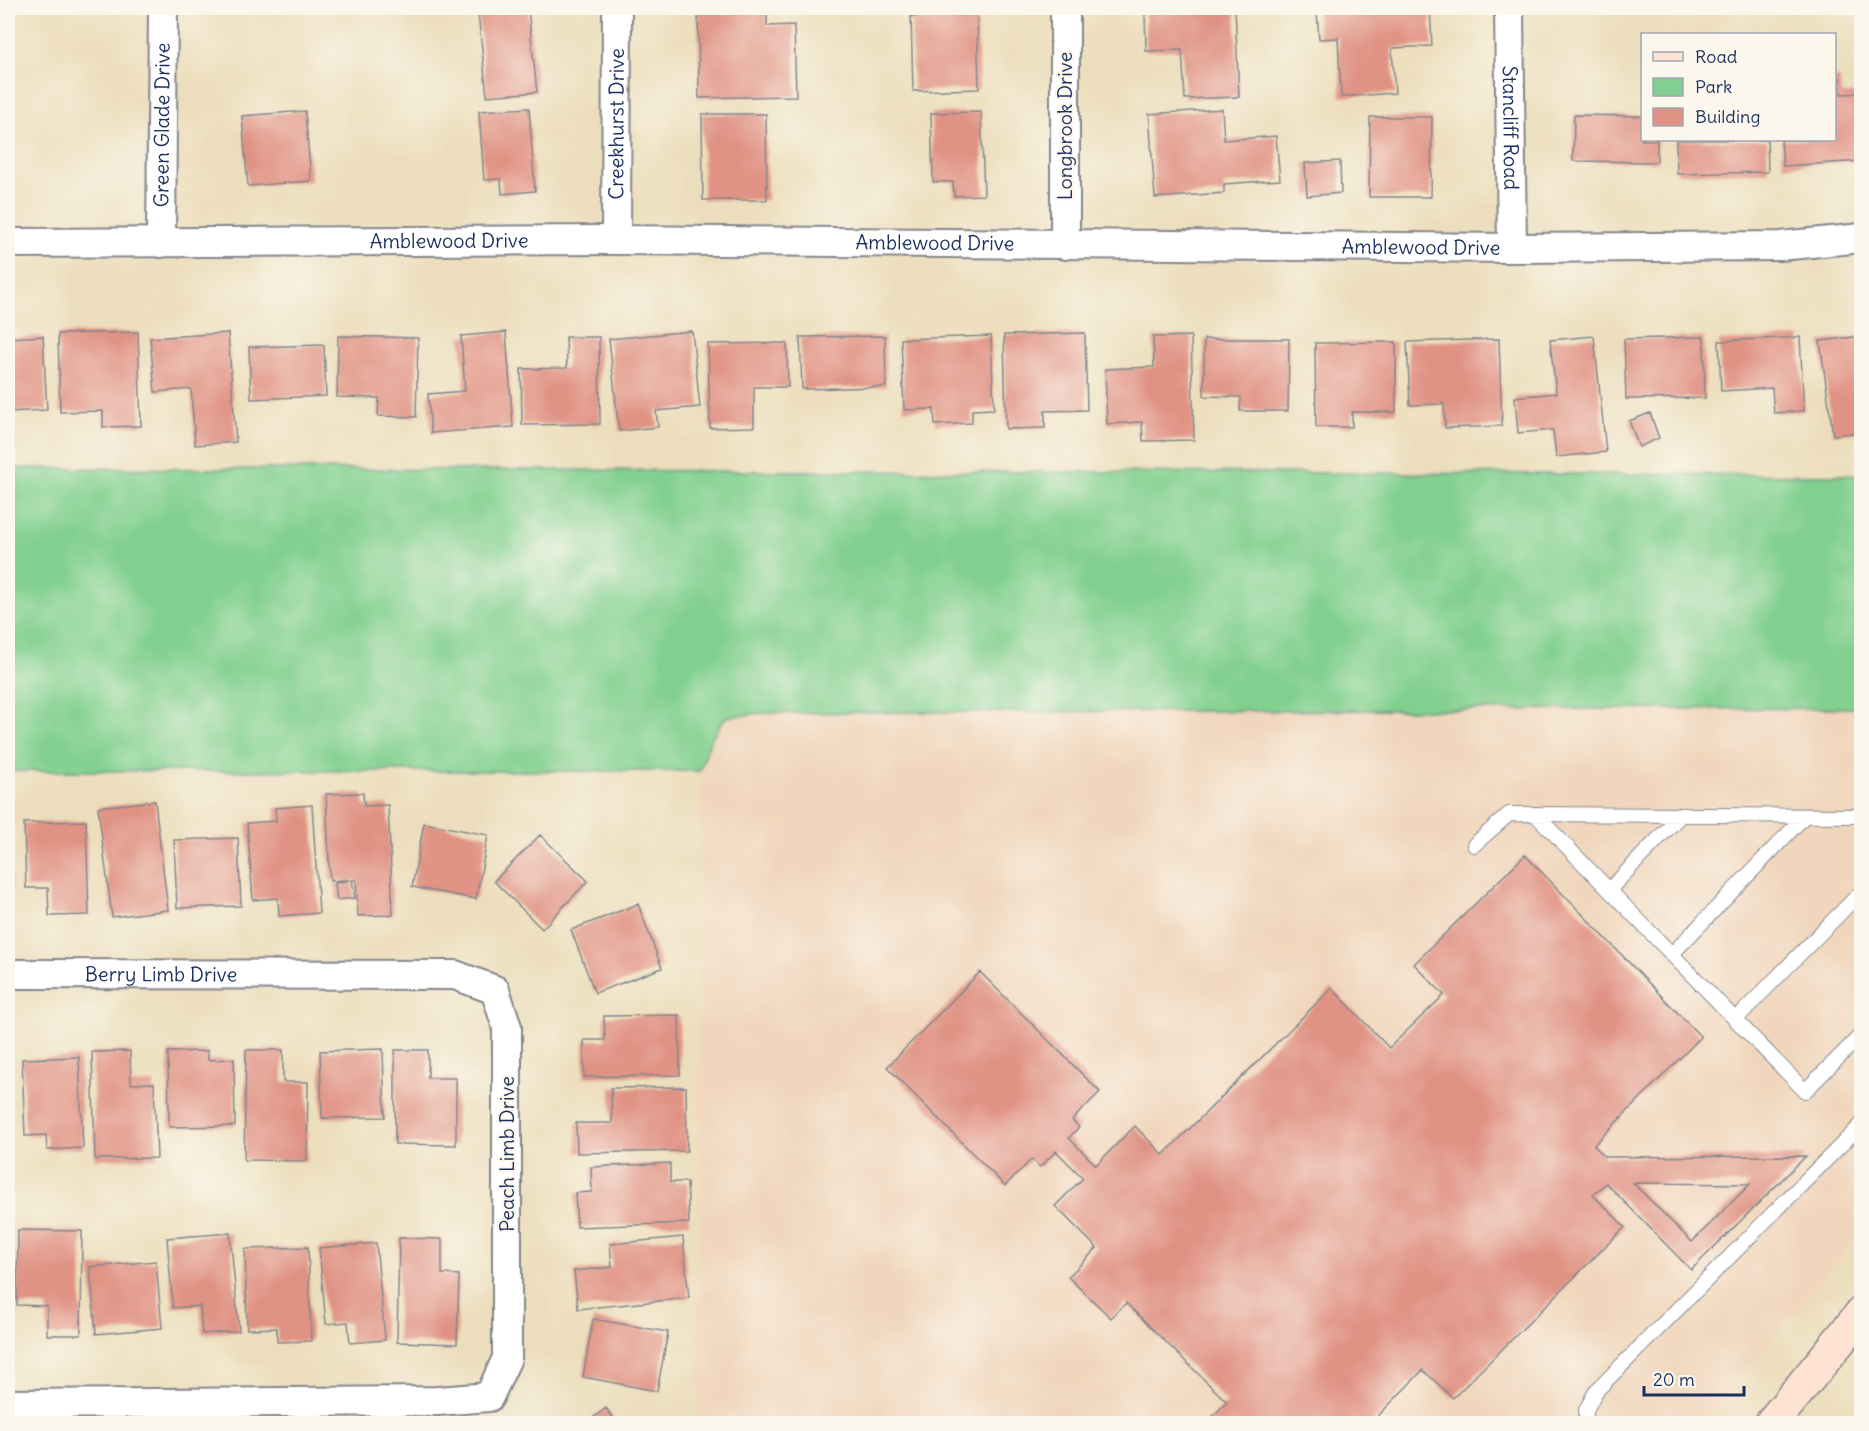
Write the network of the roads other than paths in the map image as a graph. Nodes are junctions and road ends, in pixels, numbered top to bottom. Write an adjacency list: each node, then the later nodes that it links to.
1 (163, 8): 8 (street, Green Glade Drive)
2 (617, 8): 6 (street, Creekhurst Drive)
3 (1065, 8): 9 (street, Longbrook Drive)
4 (1509, 8): 10 (street, Stancliff Road)
5 (1862, 238): 10 (street, Amblewood Drive)
6 (616, 240): 8 (street, Amblewood Drive); 9 (street, Amblewood Drive)
7 (8, 243): 8 (street, Amblewood Drive)
8 (161, 243)
9 (1065, 245): 10 (street, Amblewood Drive)
10 (1512, 248)
11 (1535, 814): 12 (lane); 15 (lane); 16 (lane)
12 (1681, 815): 13 (lane); 16 (lane)
13 (1805, 816): 14 (lane); 18 (lane)
14 (1862, 816)
15 (1474, 845)
16 (1609, 890): 18 (lane)
17 (1862, 891): 21 (lane)
18 (1672, 954): 21 (lane)
19 (8, 974): 20 (street, Berry Limb Drive)
20 (314, 975): 25 (street, Peach Limb Drive)
21 (1736, 1019): 22 (lane)
22 (1862, 1034)
23 (1862, 1124): 26 (lane)
24 (1862, 1313): 27 (main road)
25 (8, 1404)
26 (1586, 1424)
27 (1771, 1424)

